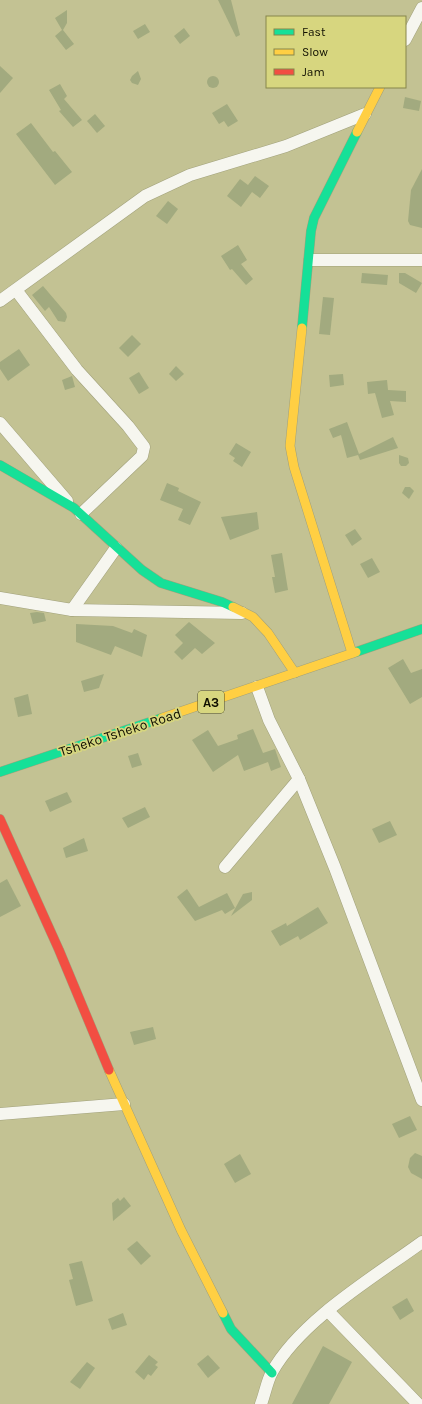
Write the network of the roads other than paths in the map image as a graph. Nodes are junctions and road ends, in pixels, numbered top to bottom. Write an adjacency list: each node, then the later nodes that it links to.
1 (416, 0): 2 (street)
2 (422, 3)
3 (422, 8): 4 (street)
4 (406, 38)
5 (379, 88): 6 (main road)
6 (365, 114): 7 (main road); 9 (street)
7 (310, 260): 8 (street); 19 (main road)
8 (422, 260)
9 (16, 290): 10 (street); 13 (street)
10 (0, 301)
11 (0, 423): 13 (street)
12 (0, 465): 13 (main road)
13 (77, 511): 14 (main road)
14 (116, 548): 16 (street); 17 (main road)
15 (0, 598): 16 (street)
16 (72, 610): 17 (street)
17 (246, 613): 20 (main road)
18 (422, 629): 19 (main road, Tsheko Tsheko Road / A3)
19 (352, 653): 20 (main road, Tsheko Tsheko Road / A3)
20 (295, 673): 21 (main road, Tsheko Tsheko Road / A3)
21 (257, 687): 22 (main road, Tsheko Tsheko Road / A3); 23 (street)
22 (0, 772)
23 (299, 779): 25 (street); 26 (street)
24 (0, 819): 27 (main road)
25 (225, 867)
26 (422, 1100)
27 (124, 1104): 28 (street); 31 (main road)
28 (0, 1114)
29 (422, 1242): 30 (street)
30 (328, 1311): 31 (street); 33 (street)
31 (272, 1372): 32 (street)
32 (261, 1404)
33 (418, 1404)

